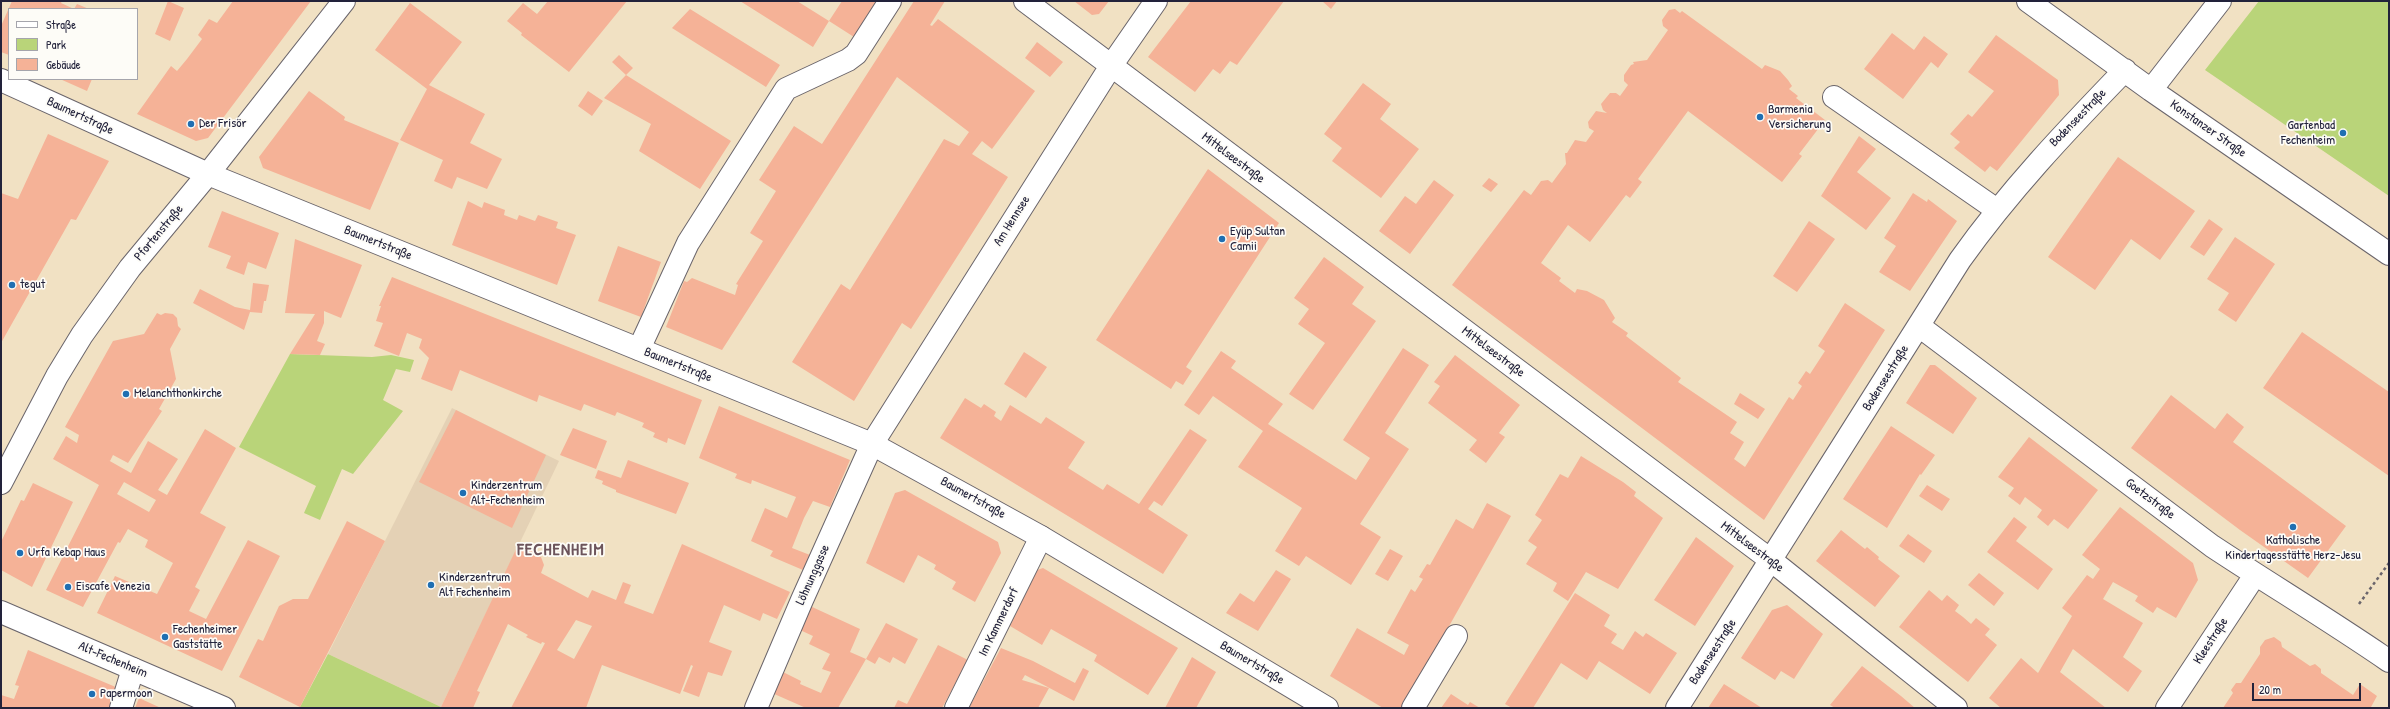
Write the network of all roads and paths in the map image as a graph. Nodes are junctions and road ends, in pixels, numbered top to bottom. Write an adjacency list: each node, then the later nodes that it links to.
1 (344, 1): 12 (street, Pfortenstraße)
2 (890, 1): 16 (street)
3 (1025, 1): 7 (street, Mittelseestraße)
4 (1156, 1): 7 (street, Am Hennsee)
5 (2028, 1): 8 (street, Konstanzer Straße)
6 (2220, 1): 10 (street)
7 (1111, 66): 17 (street, Am Hennsee); 20 (street, Mittelseestraße)
8 (2125, 70): 10 (street, Konstanzer Straße); 13 (street, Bodenseestraße)
9 (1, 80): 12 (street, Baumertstraße)
10 (2151, 90): 14 (street, Konstanzer Straße)
11 (1834, 97): 13 (street)
12 (208, 174): 16 (street, Baumertstraße); 18 (street, Pfortenstraße)
13 (1997, 210): 15 (street, Bodenseestraße)
14 (2389, 254)
15 (1919, 326): 20 (street, Bodenseestraße); 22 (street, Goetzstraße)
16 (639, 349): 17 (street, Baumertstraße)
17 (872, 444): 19 (street, Baumertstraße); 30 (street, Löhnunggasse)
18 (1, 483)
19 (1041, 537): 31 (street, Im Kammerdorf); 32 (street, Baumertstraße)
20 (1772, 561): 34 (street, Bodenseestraße); 35 (street, Mittelseestraße)
21 (2389, 562): 24 (path)
22 (2255, 575): 24 (street, Goetzstraße); 36 (street, Kleestraße)
23 (1, 612): 27 (street, Alt-Fechenheim)
24 (2342, 629): 26 (street, Goetzstraße)
25 (1456, 636): 33 (street)
26 (2389, 661)
27 (133, 669): 28 (street); 29 (street, Alt-Fechenheim)
28 (121, 708)
29 (224, 708)
30 (756, 708)
31 (956, 708)
32 (1327, 708)
33 (1412, 708)
34 (1677, 708)
35 (1956, 708)
36 (2167, 708)

